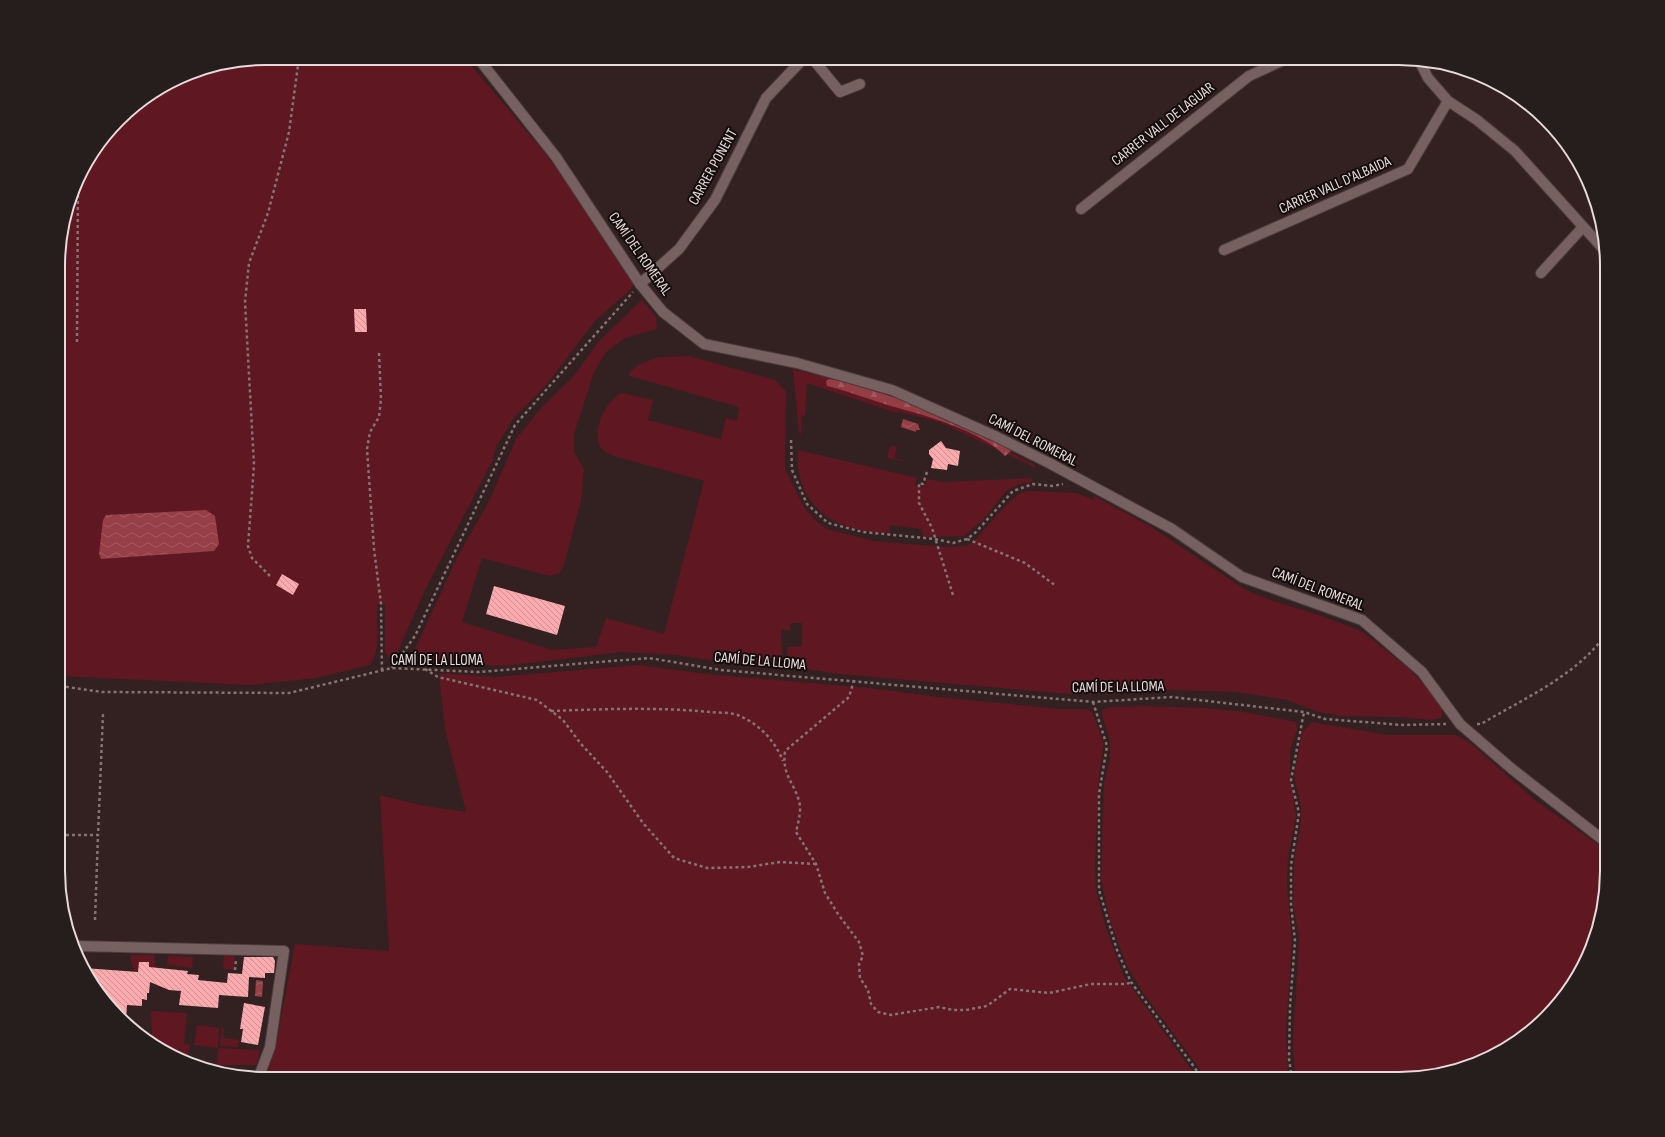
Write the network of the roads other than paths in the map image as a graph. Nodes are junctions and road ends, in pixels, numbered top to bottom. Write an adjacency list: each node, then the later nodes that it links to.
1 (484, 65): 13 (street, CAMÍ DEL ROMERAL)
2 (797, 65): 13 (street, CARRER PONENT)
3 (818, 65): 6 (street)
4 (1273, 65): 8 (street, CARRER VALL DE LAGUAR)
5 (1422, 67): 7 (street)
6 (860, 84)
7 (1448, 101): 9 (street); 11 (street, CARRER VALL D'ALBAIDA)
8 (1082, 209)
9 (1584, 226): 10 (street); 12 (street)
10 (1598, 243)
11 (1224, 250)
12 (1541, 273)
13 (640, 284): 14 (street, CAMÍ DEL ROMERAL)
14 (1600, 839)
15 (79, 946): 16 (street)
16 (261, 1072)

